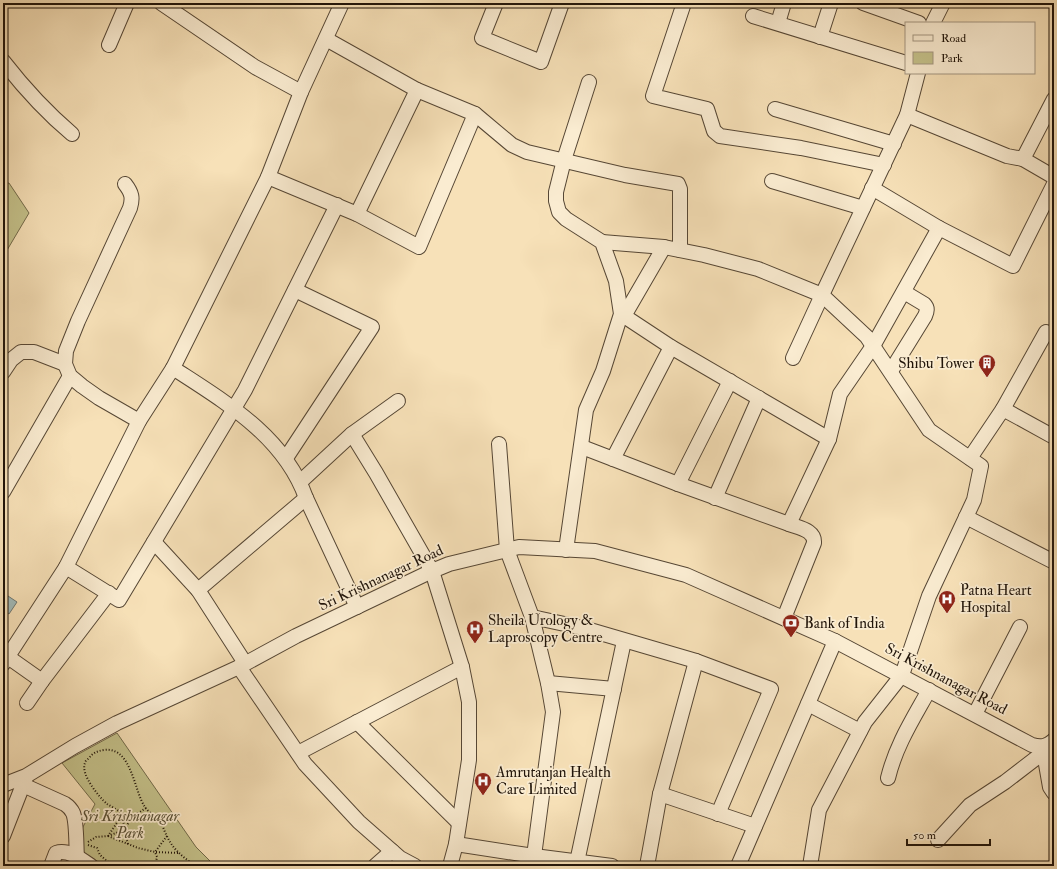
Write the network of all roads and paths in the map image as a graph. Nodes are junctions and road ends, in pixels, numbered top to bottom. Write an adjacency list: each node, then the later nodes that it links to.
1 (127, 3): 17 (street)
2 (161, 3): 23 (street)
3 (342, 3): 16 (street)
4 (496, 3): 5 (street)
5 (562, 3)
6 (684, 3): 32 (street)
7 (784, 3): 14 (street)
8 (831, 3): 15 (street)
9 (863, 3): 12 (street)
10 (943, 3): 13 (street)
11 (753, 16): 14 (street)
12 (915, 22)
13 (934, 22)
14 (778, 23): 15 (street)
15 (820, 37): 19 (street)
16 (326, 39): 22 (street); 23 (street)
17 (109, 45)
18 (3, 61): 28 (street)
19 (905, 63)
20 (918, 74): 27 (street)
21 (589, 82): 31 (street)
22 (417, 90): 26 (street); 41 (street)
23 (301, 92): 33 (street)
24 (1054, 99): 30 (street)
25 (775, 110): 29 (street)
26 (476, 114): 31 (street); 41 (street)
27 (907, 115): 29 (street); 30 (street)
28 (72, 134)
29 (894, 144): 32 (street)
30 (1024, 159): 34 (street)
31 (564, 160): 43 (street); 45 (street)
32 (884, 165): 38 (street)
33 (268, 177): 39 (street); 54 (street)
34 (1054, 177)
35 (772, 181): 40 (street)
36 (125, 184): 55 (street)
37 (1054, 184): 42 (street)
38 (872, 188): 40 (street); 42 (street)
39 (337, 205): 41 (street); 46 (street)
40 (863, 208): 48 (street)
41 (357, 214)
42 (939, 228): 47 (street)
43 (602, 242): 44 (street); 49 (street)
44 (664, 247): 45 (street); 49 (street)
45 (680, 250): 48 (street)
46 (295, 290): 61 (street); 69 (street)
47 (904, 292): 51 (street); 56 (street)
48 (822, 295): 51 (street); 53 (street)
49 (623, 315): 52 (street); 68 (street)
50 (1046, 332): 62 (street)
51 (873, 346): 56 (street); 66 (street)
52 (671, 347): 58 (street); 71 (street)
53 (793, 358)
54 (173, 368): 61 (street); 63 (street)
55 (67, 370): 57 (street); 63 (street); 74 (street)
56 (891, 371): 70 (street)
57 (3, 372)
58 (730, 381): 59 (street); 73 (street)
59 (759, 398): 66 (street); 76 (street)
60 (398, 402): 64 (street)
61 (233, 409): 69 (street); 79 (street)
62 (1003, 409): 65 (street); 70 (street)
63 (139, 421): 83 (street)
64 (352, 434): 72 (street); 84 (street)
65 (1054, 437)
66 (829, 439): 78 (street)
67 (500, 444): 80 (street)
68 (582, 447): 71 (street); 81 (street)
69 (286, 458): 72 (street)
70 (970, 458): 77 (street)
71 (613, 459): 73 (street)
72 (300, 482): 75 (street)
73 (678, 484): 76 (street)
74 (3, 491)
75 (306, 498): 85 (street); 87 (street)
76 (715, 498): 78 (street)
77 (966, 517): 82 (street); 97 (street)
78 (789, 524): 89 (street)
79 (154, 542): 85 (street); 86 (street)
80 (507, 550): 81 (street, Sri Krishnanagar Road); 84 (street, Sri Krishnanagar Road); 88 (street)
81 (566, 550): 89 (street, Sri Krishnanagar Road)
82 (1054, 562)
83 (66, 567): 86 (street); 93 (street)
84 (432, 571): 87 (street, Sri Krishnanagar Road); 96 (street)
85 (198, 590): 95 (street)
86 (109, 593): 98 (street)
87 (357, 607): 95 (street, Sri Krishnanagar Road)
88 (532, 617): 91 (street); 99 (street)
89 (784, 618): 92 (street, Sri Krishnanagar Road)
90 (1020, 627): 104 (street)
91 (624, 641): 94 (street); 100 (street)
92 (835, 641): 97 (street, Sri Krishnanagar Road); 103 (street)
93 (6, 660): 98 (street)
94 (696, 661): 113 (street); 116 (street)
95 (242, 665): 108 (street); 110 (street, Sri Krishnanagar Road)
96 (462, 667): 105 (street); 118 (street)
97 (902, 675): 101 (street, Sri Krishnanagar Road); 106 (street)
98 (42, 681): 102 (street)
99 (548, 683): 100 (street); 130 (street)
100 (614, 689): 132 (street)
101 (929, 690): 104 (street, Sri Krishnanagar Road); 109 (street)
102 (27, 703)
103 (808, 704): 106 (street); 119 (street)
104 (975, 714): 107 (street, Sri Krishnanagar Road)
105 (357, 722): 108 (street); 118 (street)
106 (860, 731): 144 (street)
107 (1047, 746): 112 (street); 124 (street)
108 (298, 752): 127 (street)
109 (888, 778)
110 (25, 781): 111 (street, Sri Krishnanagar Road); 121 (street); 131 (street)
111 (4, 782)
112 (1054, 793)
113 (660, 794): 116 (street); 142 (street)
114 (146, 808): 115 (path); 117 (path); 123 (path)
115 (123, 814): 117 (path); 120 (path); 122 (path)
116 (718, 814): 119 (street)
117 (132, 817): 120 (path)
118 (459, 823): 126 (street)
119 (755, 826): 143 (street)
120 (124, 830): 122 (path); 125 (path)
121 (3, 836)
122 (108, 836): 125 (path); 135 (path)
123 (167, 836): 128 (path); 129 (path)
124 (938, 840)
125 (128, 844): 128 (path)
126 (456, 844): 130 (street); 140 (street)
127 (392, 851): 138 (street); 139 (street)
128 (155, 852): 129 (path); 136 (path)
129 (178, 852): 137 (path)
130 (534, 856): 132 (street)
131 (77, 858): 133 (street); 134 (street)
132 (586, 864): 141 (street)
133 (51, 866)
134 (91, 866)
135 (113, 866)
136 (155, 866)
137 (196, 866)
138 (375, 866)
139 (415, 866)
140 (450, 866)
141 (612, 866)
142 (647, 866)
143 (738, 866)
144 (810, 866)

